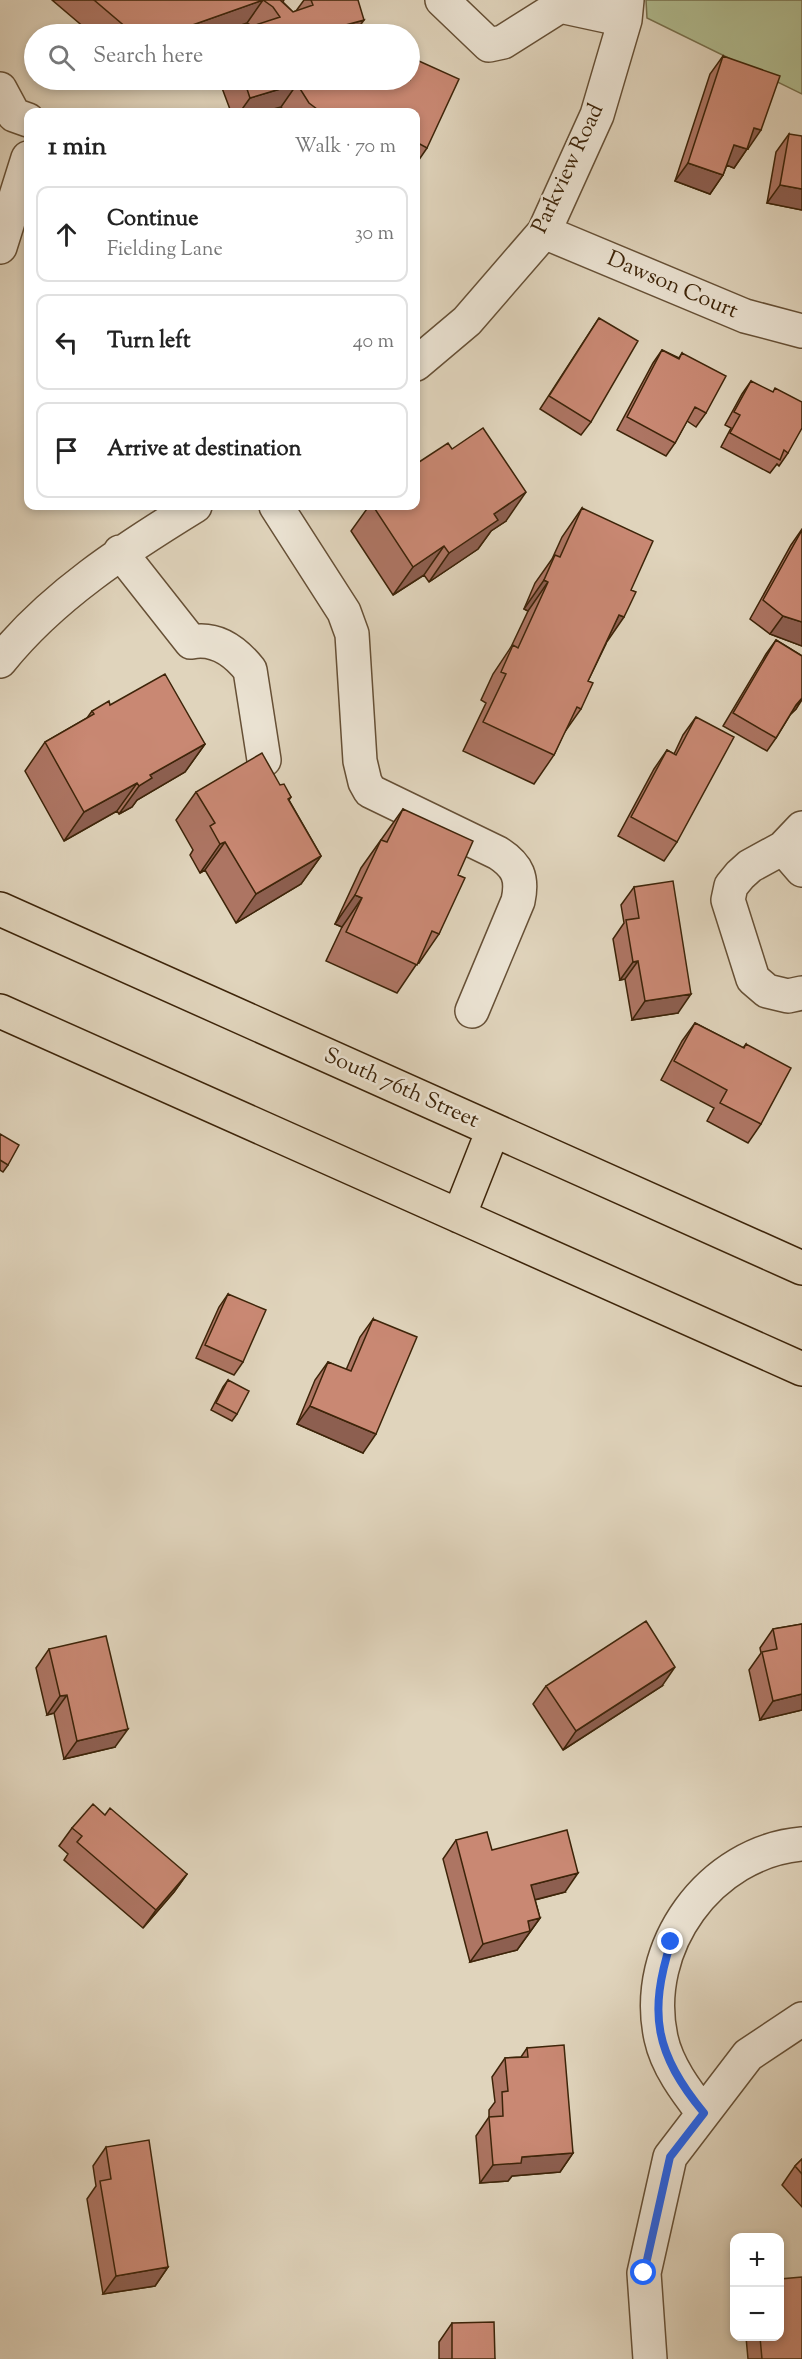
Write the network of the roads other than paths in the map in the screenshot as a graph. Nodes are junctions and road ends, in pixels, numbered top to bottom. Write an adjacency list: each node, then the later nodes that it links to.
1 (442, 0): 2 (street)
2 (558, 3): 3 (street)
3 (626, 10): 7 (street, Parkview Road)
4 (0, 89): 5 (street)
5 (24, 119)
6 (24, 171): 8 (street)
7 (544, 232): 9 (street, Dawson Court); 10 (street, Parkview Road)
8 (0, 247)
9 (802, 331)
10 (420, 361)
11 (188, 510): 13 (street)
12 (279, 510): 20 (street)
13 (120, 552): 14 (street); 15 (street)
14 (0, 661)
15 (264, 760)
16 (796, 848): 18 (street)
17 (0, 909): 21 (main road, South 76th Street)
18 (802, 993)
19 (0, 1011): 22 (main road)
20 (472, 1011)
21 (493, 1130): 22 (main road); 23 (main road, South 76th Street)
22 (459, 1216): 24 (main road)
23 (802, 1268)
24 (802, 1369)
25 (802, 1844): 27 (street)
26 (802, 2019): 27 (street)
27 (704, 2113): 28 (street)
28 (650, 2359)

